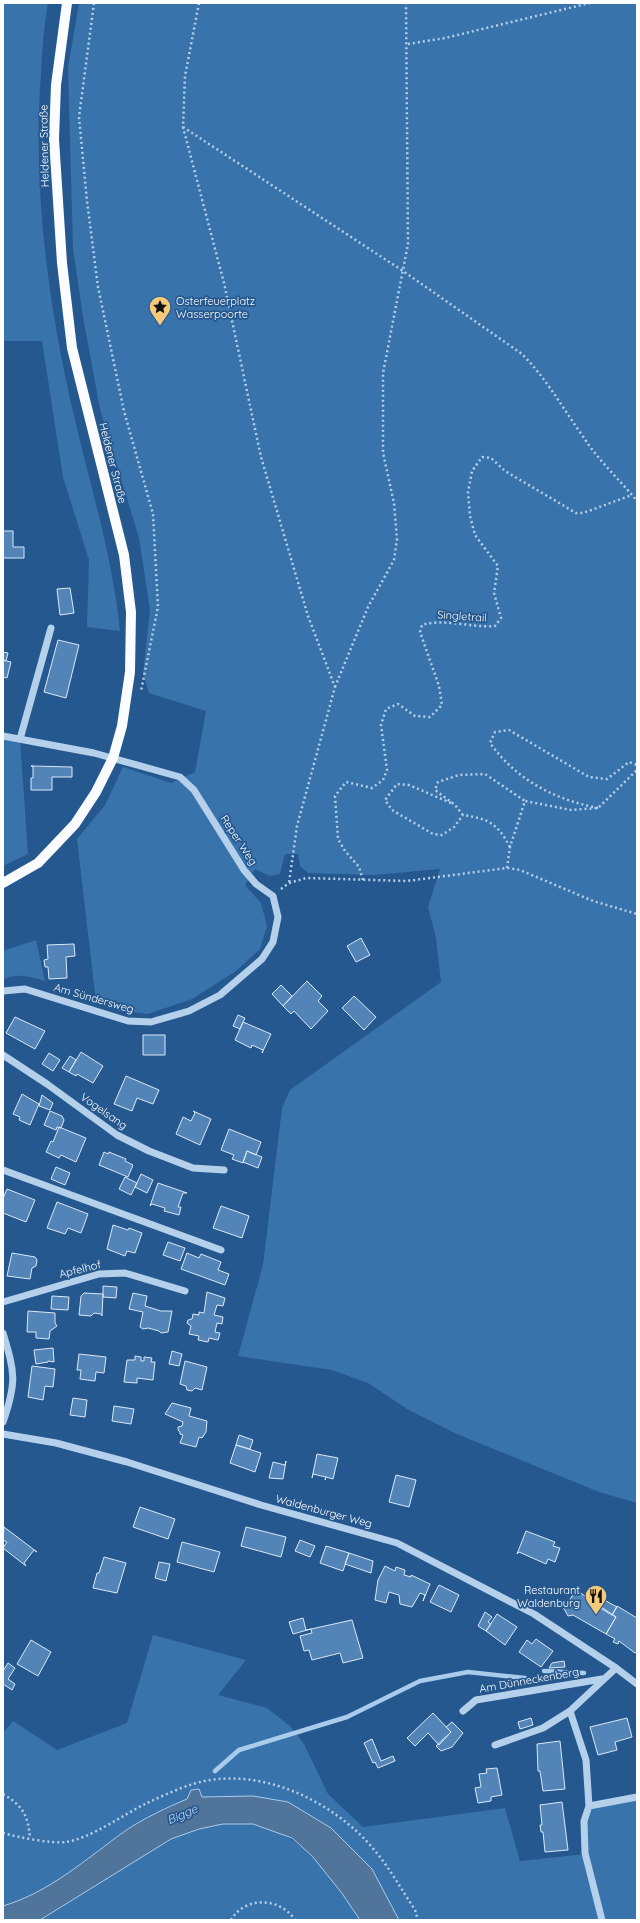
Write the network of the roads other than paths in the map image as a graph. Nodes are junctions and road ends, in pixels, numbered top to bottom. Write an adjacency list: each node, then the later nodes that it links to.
1 (67, 3): 5 (main road, Heldener Straße)
2 (51, 628): 4 (street)
3 (3, 736): 4 (street)
4 (20, 739): 5 (street)
5 (113, 758): 6 (main road, Heldener Straße); 7 (street, Reper Weg)
6 (3, 884)
7 (273, 896): 8 (street, Am Sündersweg)
8 (3, 990)
9 (3, 1055): 11 (street, Vogelsang)
10 (3, 1170): 12 (street)
11 (224, 1170)
12 (221, 1250)
13 (185, 1291): 14 (street, Apfelhof)
14 (3, 1302)
15 (3, 1333): 16 (street)
16 (3, 1422)
17 (3, 1434): 18 (street, Waldenburger Weg)
18 (616, 1668): 19 (street, Am Dünneckenberg); 20 (street, Waldenburger Weg)
19 (602, 1679): 21 (street, Am Dünneckenberg); 22 (street, Am Dünneckenberg)
20 (637, 1684)
21 (462, 1711)
22 (570, 1711): 23 (street, Am Dünneckenberg); 25 (street)
23 (494, 1745)
24 (637, 1797): 25 (street)
25 (590, 1806): 26 (street)
26 (602, 1920)

